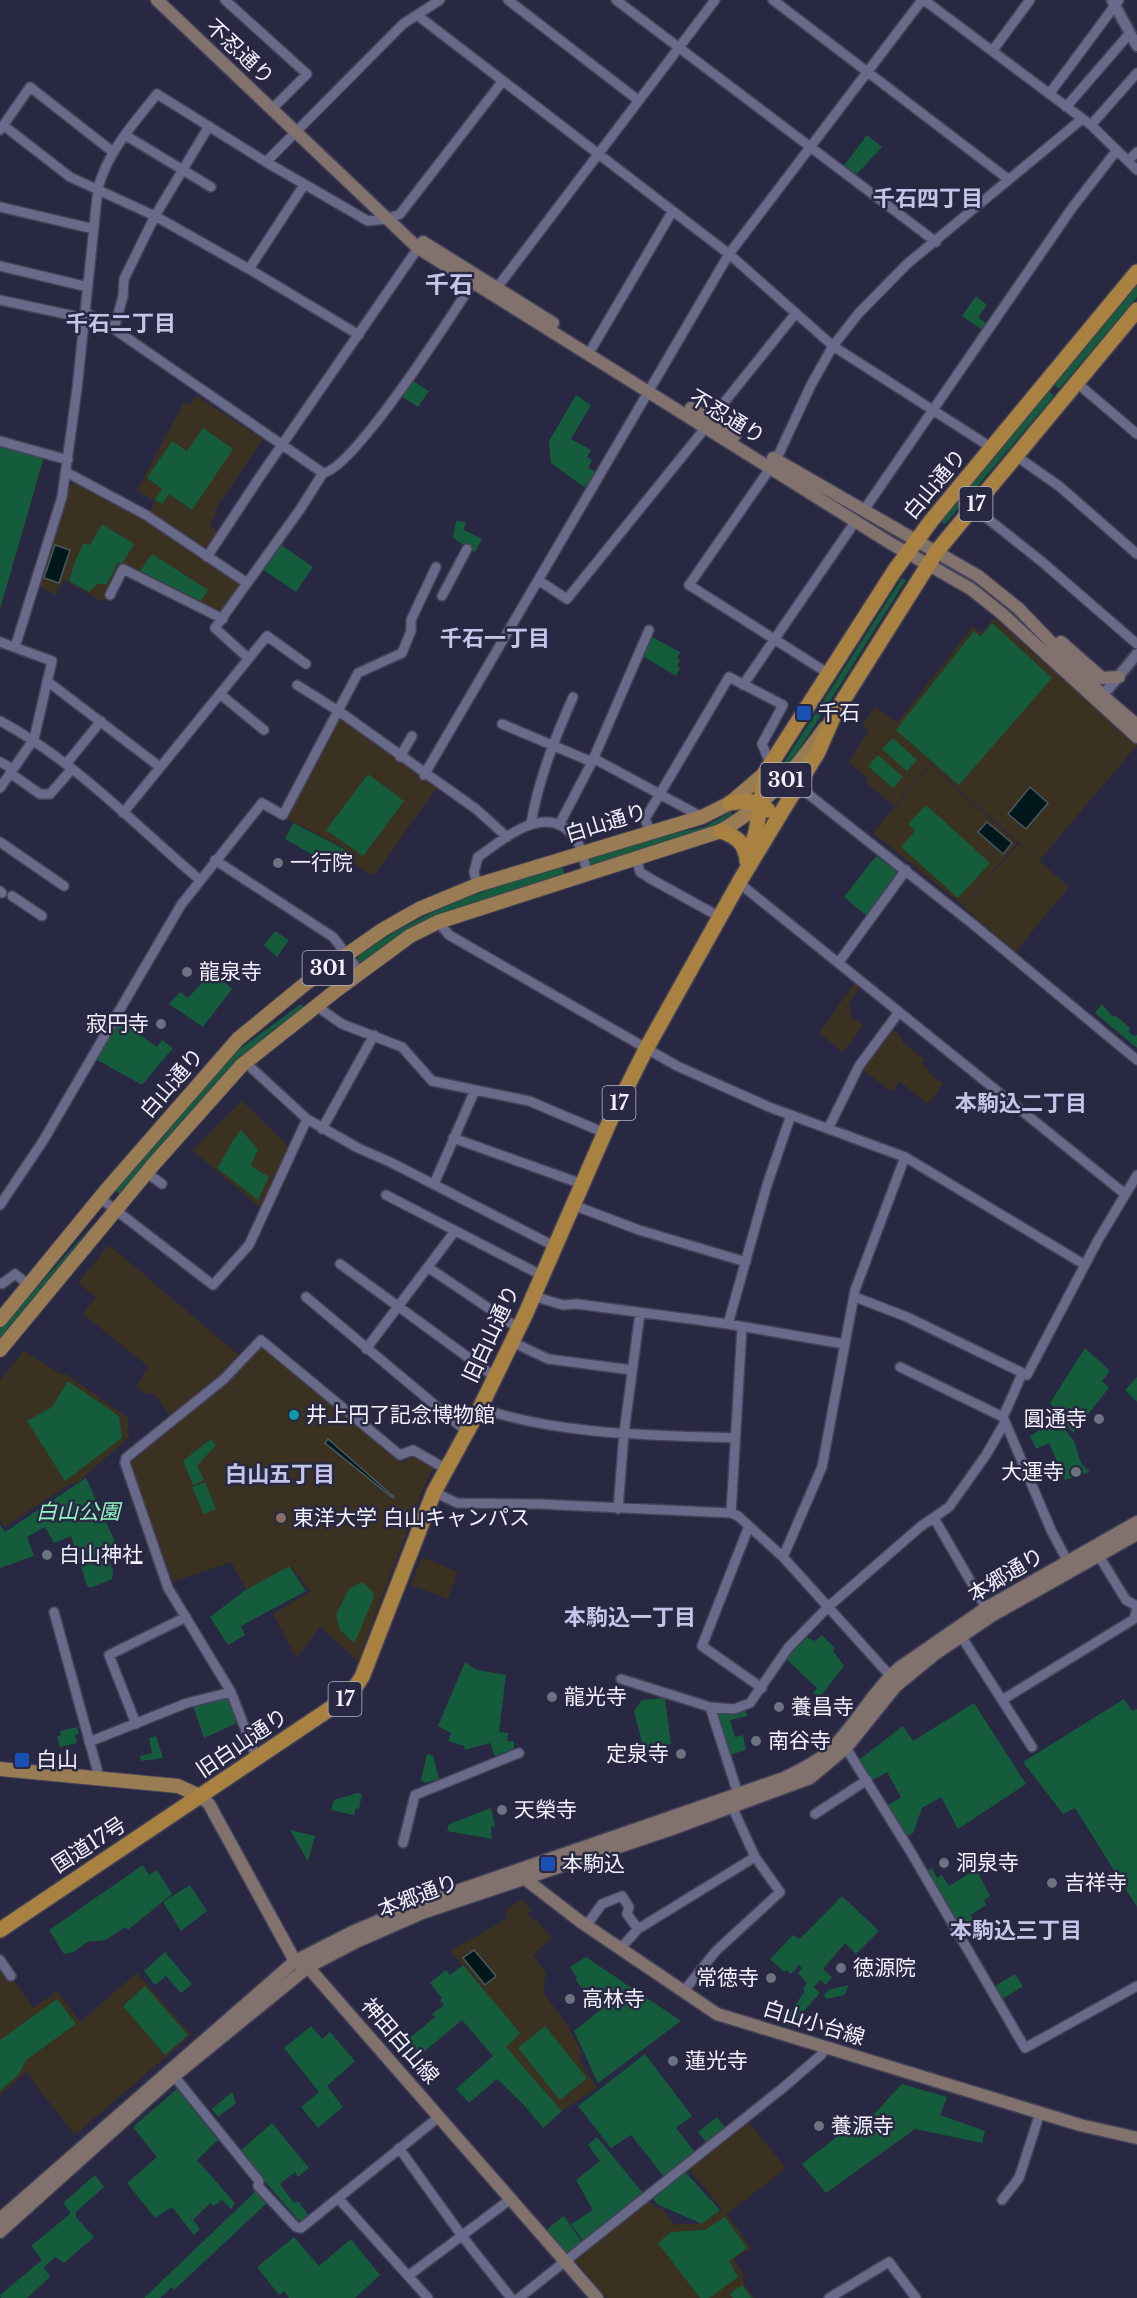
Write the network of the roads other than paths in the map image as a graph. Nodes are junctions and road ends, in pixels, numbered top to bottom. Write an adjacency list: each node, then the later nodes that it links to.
1 (157, 0): 22 (main road, 不忍通り)
2 (225, 0): 22 (street)
3 (440, 0): 11 (street)
4 (508, 0): 20 (street)
5 (616, 0): 14 (street)
6 (715, 0): 14 (street)
7 (773, 0): 16 (street)
8 (923, 0): 15 (street); 16 (street)
9 (1027, 1): 15 (street)
10 (1115, 2): 12 (street); 19 (street)
11 (417, 15): 18 (street); 27 (street)
12 (1130, 33): 13 (street); 21 (street)
13 (1137, 46)
14 (679, 48): 20 (street); 29 (street)
15 (993, 50): 19 (street)
16 (866, 71): 29 (street); 38 (street)
17 (1137, 73): 24 (street)
18 (502, 82): 33 (street); 45 (street)
19 (1050, 93): 21 (street)
20 (638, 100): 33 (street)
21 (1066, 107): 23 (street)
22 (272, 109): 27 (main road, 不忍通り)
23 (1082, 118): 24 (street); 38 (street)
24 (1091, 125): 30 (street)
25 (209, 126): 28 (street); 35 (street); 37 (street)
26 (1, 128): 31 (street); 41 (street)
27 (296, 131): 35 (street); 45 (main road, 不忍通り)
28 (125, 135): 31 (street); 37 (street)
29 (808, 146): 47 (street); 49 (street)
30 (1117, 150): 34 (street); 66 (street)
31 (112, 152): 41 (street)
32 (1137, 152): 34 (street)
33 (597, 154): 43 (street); 55 (street)
34 (1128, 161): 36 (street)
35 (266, 162): 39 (street)
36 (1137, 170)
37 (183, 171): 40 (street); 44 (street)
38 (1008, 179): 47 (street)
39 (304, 184): 45 (street); 51 (street)
40 (211, 187)
41 (98, 188): 44 (street); 46 (street)
42 (0, 207): 46 (street)
43 (672, 212): 49 (street); 63 (street)
44 (155, 216): 51 (street); 60 (street)
45 (390, 218): 48 (main road, 不忍通り); 55 (main road, 不忍通り)
46 (94, 229): 54 (street)
47 (936, 242): 62 (street)
48 (417, 248): 53 (main road, 不忍通り); 61 (street)
49 (729, 254): 57 (street); 65 (street)
50 (0, 266): 54 (street)
51 (249, 269): 61 (street)
52 (1137, 272): 71 (highway, 白山通り / 17)
53 (472, 284): 55 (main road, 不忍通り); 76 (street)
54 (88, 287): 59 (street)
55 (494, 291): 63 (main road, 不忍通り); 65 (main road, 不忍通り)
56 (0, 300): 59 (street)
57 (796, 313): 62 (street); 67 (street)
58 (1136, 313): 64 (highway, 白山通り / 17)
59 (85, 315): 60 (street); 73 (street)
60 (114, 329): 70 (street)
61 (358, 335): 70 (street)
62 (833, 346): 66 (street); 74 (street)
63 (592, 348): 65 (main road, 不忍通り)
64 (1077, 383): 68 (street); 72 (highway, 白山通り / 17)
65 (650, 388): 67 (main road, 不忍通り); 88 (street)
66 (934, 410): 71 (street); 78 (street)
67 (708, 424): 74 (main road, 不忍通り); 88 (street)
68 (1137, 434)
69 (0, 441): 73 (street)
70 (281, 446): 76 (street); 85 (street)
71 (992, 448): 80 (highway, 白山通り / 17)
72 (1016, 456): 77 (highway, 白山通り / 17); 84 (street)
73 (68, 460): 75 (street)
74 (773, 464): 78 (main road, 不忍通り); 79 (main road, 不忍通り); 95 (street)
75 (66, 472): 85 (street); 98 (street)
76 (323, 472): 89 (street)
77 (973, 507): 82 (highway, 白山通り / 17); 97 (street)
78 (864, 510): 80 (main road, 不忍通り)
79 (855, 522): 83 (main road, 不忍通り); 95 (street)
80 (916, 539): 82 (main road, 不忍通り); 83 (highway, 白山通り / 17)
81 (467, 549): 91 (street)
82 (938, 551): 86 (highway, 白山通り / 17); 92 (main road, 不忍通り)
83 (907, 553): 86 (main road, 不忍通り); 102 (highway, 白山通り / 17)
84 (1137, 554)
85 (207, 556): 89 (street)
86 (928, 564): 109 (main road, 不忍通り); 111 (highway, 白山通り / 17)
87 (436, 567): 110 (street)
88 (538, 580): 128 (street)
89 (247, 583): 93 (street)
90 (110, 596): 93 (street)
91 (442, 596)
92 (1018, 608): 103 (main road); 109 (main road, 不忍通り)
93 (223, 618): 100 (street)
94 (649, 630): 122 (street)
95 (776, 639): 102 (street); 106 (street)
96 (0, 642): 98 (street)
97 (1137, 644)
98 (15, 647): 104 (street)
99 (1137, 654): 103 (street)
100 (248, 658): 101 (street); 107 (street)
101 (306, 664)
102 (829, 674): 126 (highway, 白山通り / 17)
103 (1119, 677): 109 (street)
104 (46, 681): 113 (street); 119 (street)
105 (297, 685): 110 (street)
106 (743, 685): 126 (street); 131 (street)
107 (220, 694): 116 (street); 125 (street)
108 (573, 697): 120 (street)
109 (1101, 699): 115 (main road, 不忍通り); 118 (main road, 不忍通り)
110 (340, 712): 121 (street); 145 (street)
111 (835, 713): 129 (highway, 17); 133 (main road, 白山通り / 301)
112 (0, 721): 119 (street)
113 (101, 721): 124 (street); 125 (street)
114 (502, 724): 120 (street)
115 (1137, 725)
116 (264, 730)
117 (412, 736): 121 (street)
118 (1137, 737)
119 (34, 739): 124 (street); 127 (street)
120 (552, 745): 122 (street); 136 (street)
121 (400, 757): 128 (street)
122 (592, 760): 131 (street); 137 (street)
123 (0, 762): 127 (street)
124 (69, 766): 127 (street); 134 (street)
125 (160, 767): 134 (street)
126 (768, 769): 132 (main road, 白山通り / 301); 133 (highway, 17)
127 (12, 771): 130 (street)
128 (424, 775): 141 (street)
129 (798, 786): 138 (highway, 17); 147 (street)
130 (0, 788)
131 (660, 794): 135 (street); 139 (street)
132 (730, 803): 133 (highway); 135 (main road, 白山通り / 301)
133 (761, 804): 138 (highway); 140 (main road, 白山通り / 301); 144 (highway, 17)
134 (123, 813): 149 (street)
135 (702, 817): 139 (main road, 白山通り / 301)
136 (531, 823): 137 (street); 141 (street)
137 (559, 825): 143 (street)
138 (773, 830): 150 (highway, 17)
139 (650, 831): 143 (main road, 白山通り / 301)
140 (721, 831): 144 (highway); 146 (main road, 白山通り / 301)
141 (507, 837): 151 (street)
142 (0, 842): 152 (street)
143 (581, 853): 148 (street); 151 (main road, 白山通り / 301)
144 (747, 859): 150 (highway, 17)
145 (215, 860): 149 (street); 157 (street)
146 (637, 860): 148 (main road, 白山通り / 301); 155 (street)
147 (906, 870): 158 (street); 165 (street)
148 (588, 876): 156 (main road, 白山通り / 301)
149 (200, 880): 183 (street)
150 (740, 881): 155 (highway, 旧白山通り / 17); 158 (street)
151 (477, 885): 157 (main road, 白山通り / 301)
152 (64, 886)
153 (12, 896): 154 (street)
154 (42, 916)
155 (720, 917): 164 (highway, 旧白山通り / 17)
156 (438, 922): 159 (main road, 白山通り / 301); 164 (street)
157 (348, 954): 159 (street); 163 (main road, 白山通り / 301)
158 (839, 962): 161 (street)
159 (360, 972): 160 (main road, 白山通り / 301)
160 (315, 1005): 162 (street); 163 (main road); 166 (main road, 白山通り / 301)
161 (899, 1012): 171 (street); 180 (street)
162 (374, 1035): 167 (street); 170 (street)
163 (238, 1039): 182 (main road, 白山通り / 301)
164 (646, 1049): 168 (street); 172 (highway, 旧白山通り / 17)
165 (1137, 1060)
166 (245, 1062): 169 (street); 175 (main road, 白山通り / 301)
167 (475, 1090): 172 (street); 173 (street)
168 (791, 1115): 171 (street); 190 (street)
169 (307, 1119): 170 (street); 185 (street)
170 (322, 1129): 178 (street)
171 (828, 1129): 174 (street)
172 (605, 1133): 179 (highway, 旧白山通り / 17)
173 (453, 1138): 178 (street); 179 (street)
174 (905, 1157): 192 (street); 199 (street)
175 (147, 1173): 177 (street); 185 (main road, 白山通り / 301)
176 (1137, 1175): 180 (street)
177 (162, 1184)
178 (434, 1184): 189 (street)
179 (582, 1184): 184 (highway, 旧白山通り / 17)
180 (1125, 1194): 192 (street)
181 (386, 1195): 188 (street)
182 (100, 1198): 185 (street); 186 (main road, 白山通り / 301)
183 (0, 1205)
184 (573, 1205): 189 (highway, 旧白山通り / 17); 190 (street)
185 (116, 1211): 187 (main road, 白山通り / 301)
186 (85, 1217): 187 (main road); 196 (main road, 白山通り / 301)
187 (100, 1230): 208 (main road, 白山通り / 301)
188 (455, 1231): 193 (street); 194 (street)
189 (554, 1246): 194 (highway, 旧白山通り / 17)
190 (746, 1262): 203 (street)
191 (340, 1264): 200 (street)
192 (1085, 1265): 211 (street)
193 (429, 1268): 200 (street); 205 (street)
194 (541, 1275): 197 (highway, 旧白山通り / 17)
195 (0, 1283): 196 (street)
196 (29, 1285): 202 (main road, 白山通り / 301)
197 (533, 1296): 201 (street); 205 (highway, 旧白山通り / 17)
198 (306, 1297): 207 (street)
199 (855, 1297): 206 (street); 211 (street)
200 (398, 1308): 207 (street); 212 (street)
201 (640, 1313): 203 (street); 210 (street)
202 (0, 1320)
203 (728, 1324): 204 (street)
204 (742, 1327): 206 (street); 217 (street)
205 (515, 1335): 210 (street); 212 (highway, 旧白山通り / 17)
206 (844, 1344): 227 (street)
207 (366, 1349): 215 (street)
208 (0, 1350)
209 (900, 1367): 214 (street)
210 (632, 1370): 216 (street)
211 (1022, 1374): 214 (street)
212 (495, 1377): 213 (highway, 旧白山通り / 17)
213 (480, 1408): 215 (highway, 旧白山通り / 17); 216 (street)
214 (1004, 1419): 222 (street); 228 (street)
215 (466, 1431): 218 (highway, 旧白山通り / 17)
216 (624, 1433): 217 (street); 220 (street)
217 (734, 1438): 221 (street)
218 (446, 1469): 219 (highway, 旧白山通り / 17); 233 (street)
219 (434, 1492): 220 (street); 246 (highway, 旧白山通り / 17)
220 (618, 1509): 221 (street)
221 (730, 1513): 224 (street)
222 (934, 1518): 229 (street); 230 (street)
223 (1137, 1522): 228 (main road, 本郷通り)
224 (749, 1526): 227 (street); 237 (street)
225 (1137, 1534): 226 (main road, 本郷通り)
226 (1099, 1556): 228 (main road, 本郷通り); 231 (street)
227 (783, 1557): 229 (street)
228 (1070, 1566): 230 (main road, 本郷通り); 234 (main road, 本郷通り)
229 (828, 1607): 235 (street); 237 (street)
230 (986, 1608): 235 (main road, 本郷通り)
231 (1137, 1608): 239 (street)
232 (54, 1612): 242 (street)
233 (186, 1617): 238 (street); 241 (street)
234 (961, 1636): 235 (main road, 本郷通り); 239 (street)
235 (893, 1677): 244 (main road, 本郷通り); 251 (main road, 本郷通り)
236 (621, 1679): 240 (street)
237 (762, 1688): 240 (street)
238 (231, 1692): 241 (street); 246 (street)
239 (1002, 1700): 243 (street)
240 (710, 1707): 251 (street)
241 (136, 1725): 242 (street)
242 (89, 1742): 248 (street)
243 (1032, 1747)
244 (846, 1748): 249 (street); 251 (main road, 本郷通り)
245 (519, 1753): 253 (street)
246 (256, 1757): 250 (highway, 旧白山通り / 17)
247 (0, 1769): 248 (main road, 旧白山通り)
248 (100, 1780): 250 (main road, 旧白山通り)
249 (867, 1780): 252 (street); 264 (street)
250 (200, 1796): 258 (highway, 国道17号 / 17); 261 (main road)
251 (733, 1800): 254 (street); 255 (main road, 本郷通り)
252 (815, 1814)
253 (403, 1843)
254 (755, 1857): 257 (street); 265 (street)
255 (520, 1875): 256 (main road, 白山小台線); 261 (main road, 本郷通り); 262 (main road, 本郷通り)
256 (586, 1926): 257 (street); 259 (main road, 白山小台線)
257 (638, 1929): 259 (street)
258 (0, 1930)
259 (620, 1948): 265 (main road, 白山小台線)
260 (0, 1960): 263 (street)
261 (295, 1961): 262 (main road, 神田白山線); 267 (main road, 本郷通り)
262 (308, 1967): 267 (main road, 本郷通り); 269 (main road, 神田白山線)
263 (11, 1976)
264 (1137, 1986)
265 (683, 1992): 266 (main road, 白山小台線)
266 (826, 2047): 268 (main road, 白山小台線); 278 (street)
267 (171, 2073): 272 (street); 275 (main road, 本郷通り); 276 (main road, 本郷通り)
268 (1040, 2113): 270 (main road, 白山小台線); 274 (street)
269 (440, 2116): 271 (street); 273 (main road, 神田白山線)
270 (1137, 2138)
271 (399, 2148): 272 (street); 277 (street)
272 (338, 2198): 279 (street)
273 (512, 2198): 277 (street); 278 (main road, 神田白山線)
274 (1002, 2200)
275 (0, 2218)
276 (0, 2232)
277 (462, 2236): 279 (street); 281 (street)
278 (566, 2262): 282 (street); 283 (main road, 神田白山線)
279 (408, 2276): 280 (street)
280 (428, 2298)
281 (511, 2298)
282 (519, 2298)
283 (597, 2298)
284 (829, 2298): 285 (street)
285 (915, 2298)

